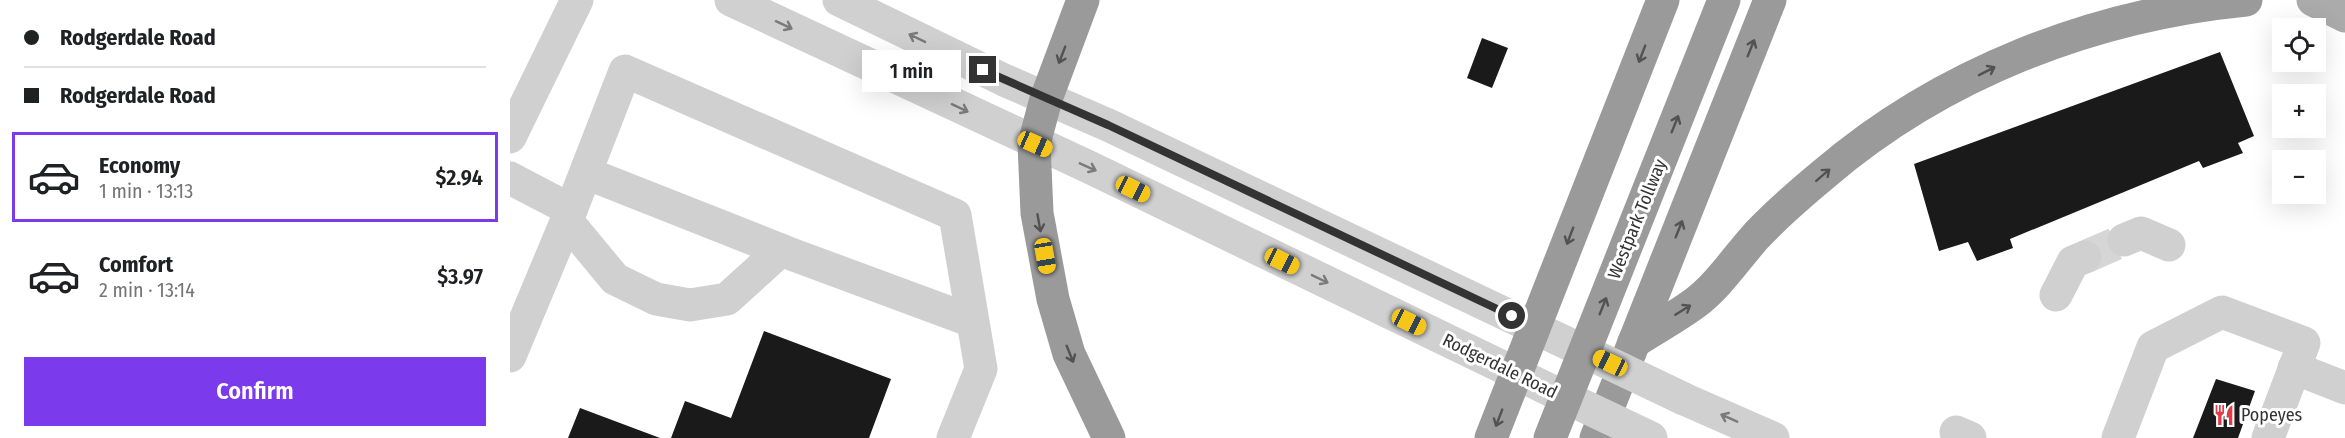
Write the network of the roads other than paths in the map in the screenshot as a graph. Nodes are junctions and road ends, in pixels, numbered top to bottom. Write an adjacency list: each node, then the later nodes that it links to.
1 (577, 0): 12 (street)
2 (731, 0): 13 (street, Rodgerdale Road, one-way to 13)
3 (839, 0): 11 (street, one-way to 3)
4 (1083, 0): 11 (highway, one-way to 11)
5 (1663, 0): 29 (highway, one-way to 29, bridge)
6 (1725, 0): 30 (highway, Westpark Tollway, one-way to 6, bridge)
7 (1770, 0): 23 (highway, one-way to 7)
8 (2246, 0): 23 (highway, one-way to 8)
9 (2313, 0): 10 (main road)
10 (2345, 16)
11 (1046, 99): 13 (highway); 33 (street, one-way to 11, bridge)
12 (510, 137)
13 (1035, 144): 28 (highway, one-way to 28); 32 (street, Rodgerdale Road, one-way to 32, bridge)
14 (586, 173): 16 (street); 19 (street); 22 (street)
15 (510, 178): 16 (street)
16 (569, 215): 19 (street); 24 (street)
17 (2124, 240): 18 (street)
18 (2169, 245)
19 (782, 250): 22 (street)
20 (2085, 257): 21 (street)
21 (2056, 295)
22 (972, 321): 27 (street)
23 (1634, 342): 31 (highway)
24 (510, 356)
25 (2294, 368): 26 (street); 34 (street); 35 (street)
26 (2345, 388)
27 (953, 438)
28 (1109, 438)
29 (1491, 438)
30 (1550, 438)
31 (1596, 438)
32 (1651, 438)
33 (1773, 438)
34 (2118, 438)
35 (2268, 438)

